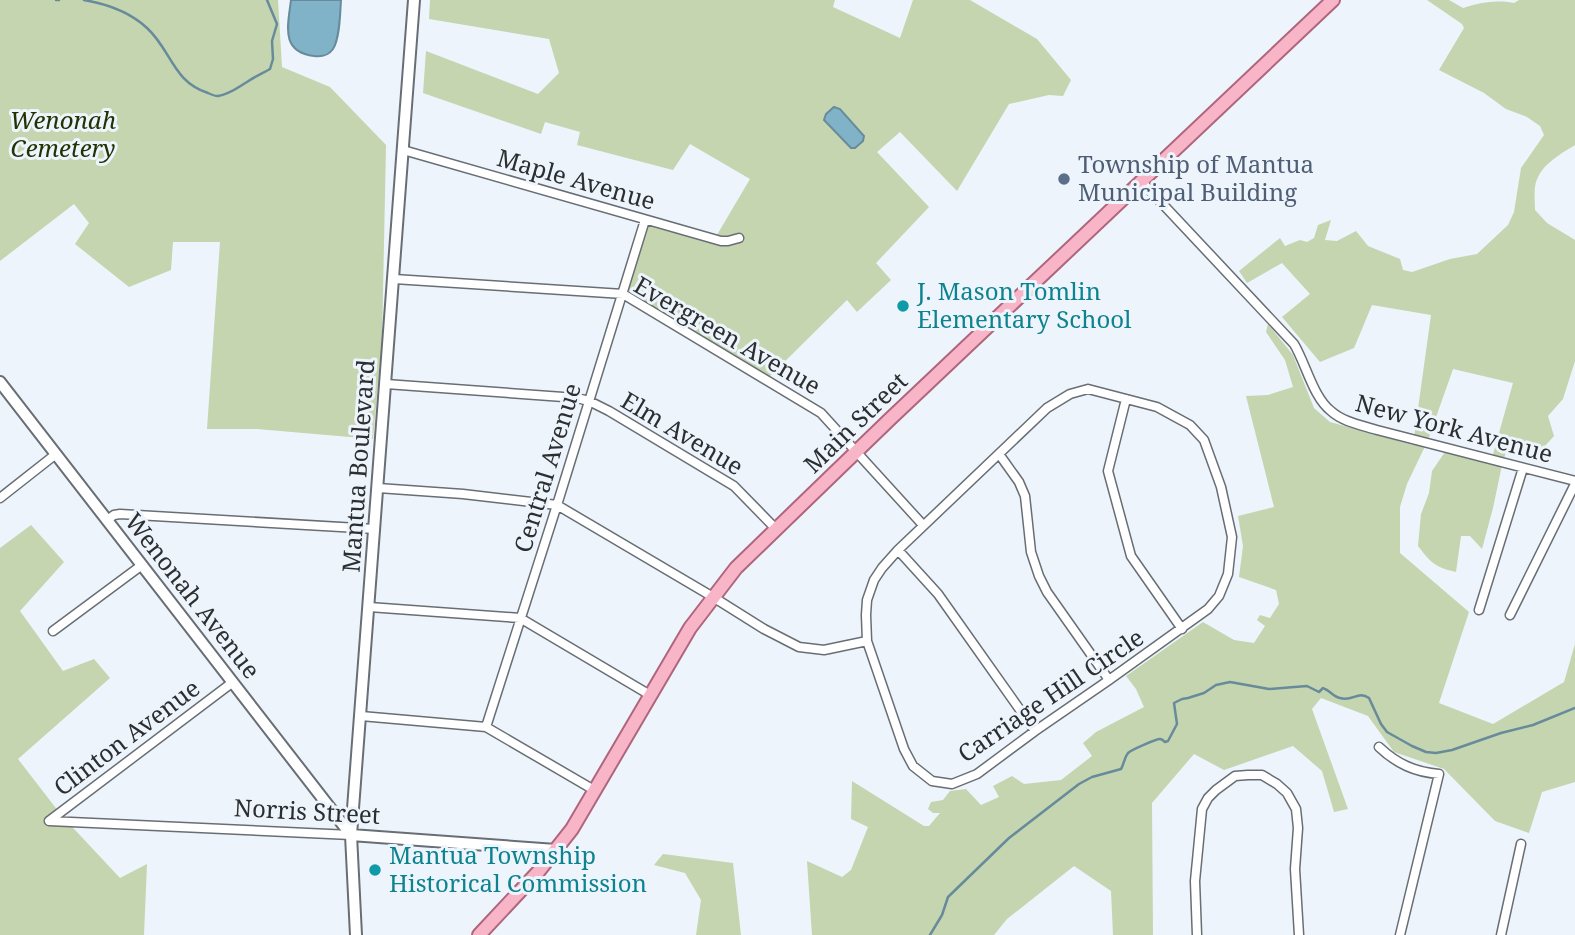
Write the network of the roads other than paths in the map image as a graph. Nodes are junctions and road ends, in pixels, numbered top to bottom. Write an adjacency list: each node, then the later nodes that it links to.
1 (414, 0): 3 (main road, Mantua Boulevard)
2 (1333, 0): 4 (main road, Main Street)
3 (403, 150): 5 (street, Maple Avenue); 7 (main road, Mantua Boulevard)
4 (1141, 181): 13 (main road, Main Street); 16 (street, New York Avenue)
5 (645, 220): 6 (street, Maple Avenue); 8 (street, Central Avenue)
6 (739, 239)
7 (394, 279): 8 (street, Evergreen Avenue); 10 (main road, Mantua Boulevard)
8 (623, 294): 12 (street, Central Avenue); 13 (street, Evergreen Avenue)
9 (0, 382): 14 (main road, Wenonah Avenue)
10 (386, 384): 12 (street, Elm Avenue); 18 (main road, Mantua Boulevard)
11 (1126, 399): 15 (street, Carriage Hill Circle); 32 (street); 32 (street, Carriage Hill Circle)
12 (589, 401): 20 (street, Central Avenue); 24 (street, Elm Avenue)
13 (857, 451): 22 (street, Evergreen Avenue); 24 (main road, Main Street)
14 (56, 454): 19 (street); 21 (main road, Wenonah Avenue)
15 (999, 454): 22 (street, Carriage Hill Circle); 35 (street)
16 (1523, 468): 17 (street, New York Avenue); 29 (street)
17 (1575, 483): 30 (street)
18 (383, 489): 20 (street); 23 (main road, Mantua Boulevard)
19 (0, 498)
20 (557, 505): 27 (street); 31 (street, Central Avenue)
21 (107, 520): 23 (street); 26 (main road, Wenonah Avenue)
22 (923, 525): 25 (street, Carriage Hill Circle)
23 (375, 529): 28 (main road, Mantua Boulevard)
24 (776, 529): 27 (main road, Main Street)
25 (898, 550): 34 (street, Carriage Hill Circle); 40 (street)
26 (142, 565): 33 (street); 36 (main road, Wenonah Avenue)
27 (713, 597): 34 (street); 37 (main road, Main Street)
28 (369, 607): 31 (street); 38 (main road, Mantua Boulevard)
29 (1479, 610)
30 (1510, 615)
31 (520, 618): 37 (street); 39 (street, Central Avenue)
32 (1182, 629): 35 (street, Carriage Hill Circle)
33 (53, 631)
34 (867, 641): 40 (street, Carriage Hill Circle)
35 (1109, 680): 40 (street, Carriage Hill Circle)
36 (233, 682): 43 (street, Clinton Avenue); 44 (main road, Wenonah Avenue)
37 (650, 695): 42 (main road, Main Street)
38 (360, 716): 39 (street); 44 (main road, Mantua Boulevard)
39 (486, 727): 42 (street)
40 (1035, 731)
41 (1379, 747): 51 (street)
42 (594, 790): 46 (main road, Main Street)
43 (55, 821): 44 (street, Norris Street)
44 (351, 835): 46 (main road, Norris Street); 47 (main road, Mantua Boulevard)
45 (1521, 844): 52 (street)
46 (556, 850): 48 (main road, Main Street)
47 (356, 935)
48 (479, 935)
49 (1197, 935): 50 (street)
50 (1298, 935)
51 (1400, 935)
52 (1501, 935)

